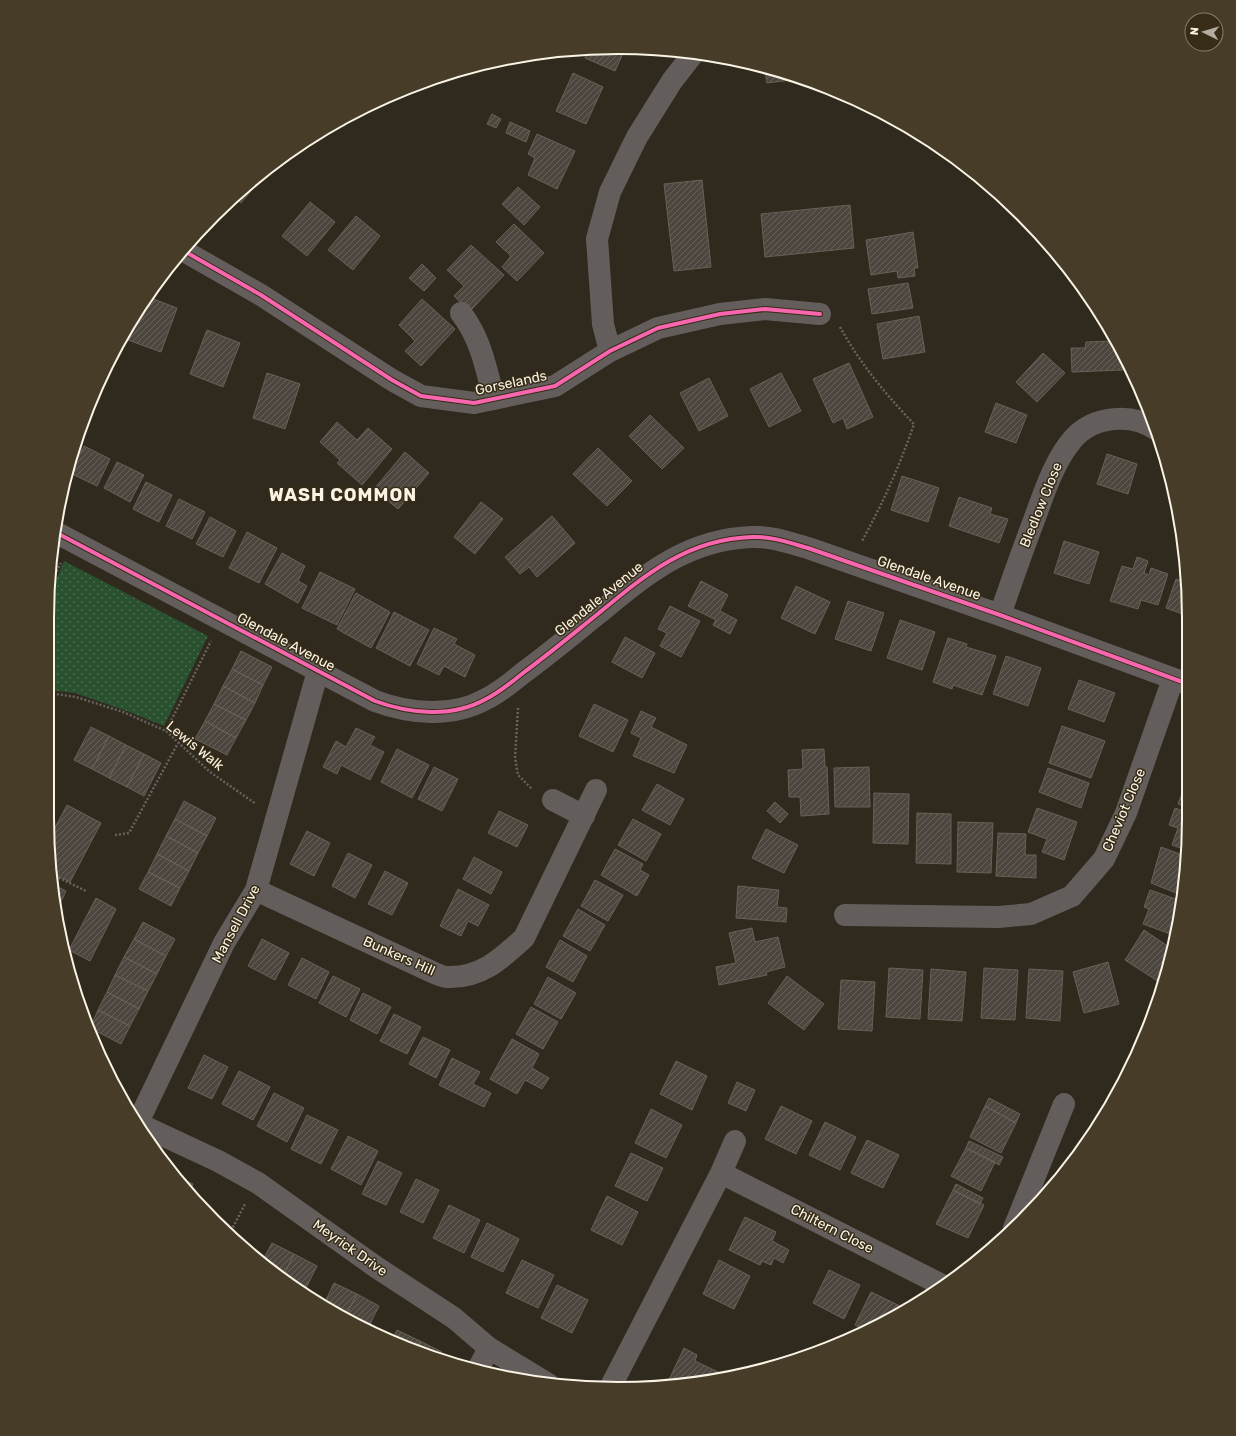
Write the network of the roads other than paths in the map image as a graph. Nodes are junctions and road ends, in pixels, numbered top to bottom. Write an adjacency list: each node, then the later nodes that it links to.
1 (689, 59): 5 (street)
2 (189, 253): 6 (street, Gorselands)
3 (461, 313): 6 (street)
4 (820, 314): 5 (street, Gorselands)
5 (610, 351): 6 (street, Gorselands)
6 (494, 399)
7 (1147, 425): 9 (street, Bledlow Close)
8 (61, 535): 10 (street, Glendale Avenue)
9 (1000, 615): 10 (street, Glendale Avenue); 11 (street, Glendale Avenue)
10 (318, 671): 15 (street, Mansell Drive)
11 (1181, 681): 16 (street, Cheviot Close)
12 (596, 790): 14 (street, Bunkers Hill)
13 (553, 800): 14 (street)
14 (584, 816): 15 (street, Bunkers Hill)
15 (256, 890): 18 (street, Mansell Drive)
16 (845, 916)
17 (1064, 1104): 22 (street)
18 (140, 1117)
19 (147, 1128): 24 (street, Meyrick Drive)
20 (735, 1141): 21 (street)
21 (721, 1173): 23 (street, Chiltern Close); 27 (street)
22 (1020, 1214)
23 (937, 1283)
24 (489, 1348): 25 (street); 26 (street, Meyrick Drive)
25 (480, 1365)
26 (534, 1375)
27 (613, 1382)

